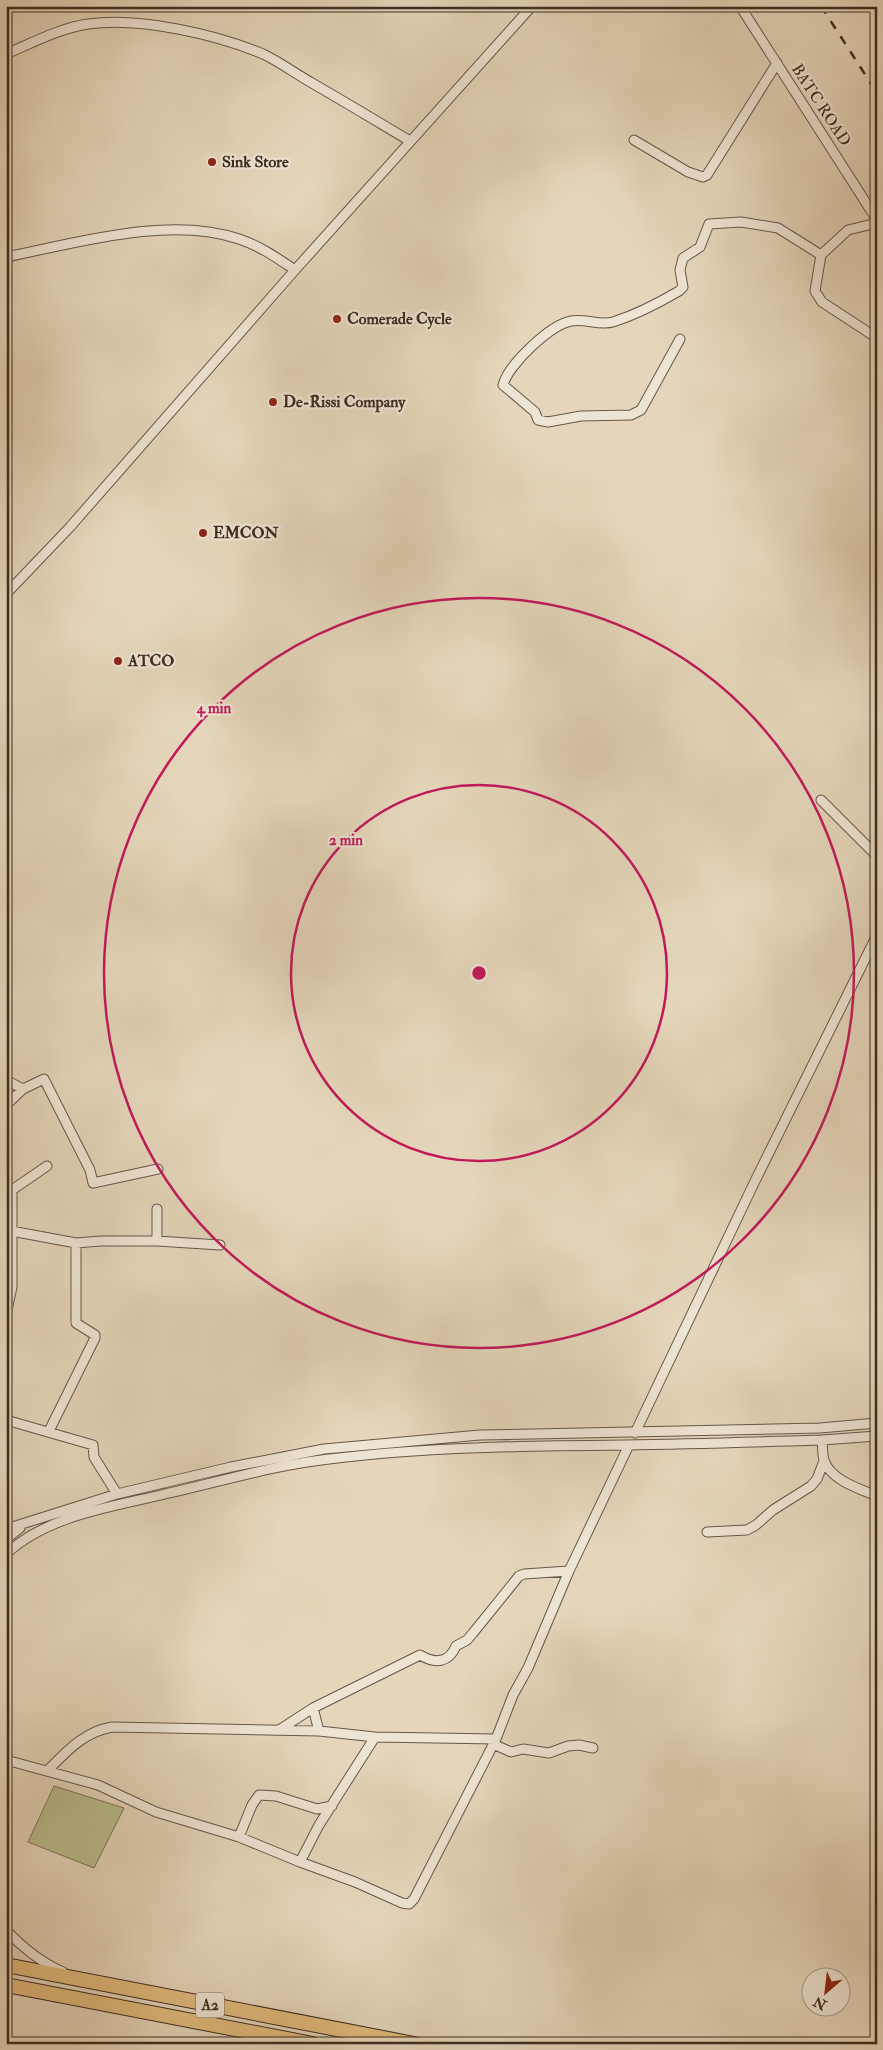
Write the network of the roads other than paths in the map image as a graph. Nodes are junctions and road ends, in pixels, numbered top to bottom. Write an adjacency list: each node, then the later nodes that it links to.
1 (532, 6): 6 (street)
2 (740, 6): 4 (street, BATC ROAD)
3 (6, 54): 6 (street)
4 (777, 63): 5 (street); 7 (street, BATC ROAD)
5 (634, 140)
6 (410, 141): 10 (street)
7 (877, 221): 8 (street)
8 (821, 255): 11 (street); 12 (street)
9 (6, 257): 10 (street)
10 (295, 270): 13 (street)
11 (877, 338)
12 (680, 339)
13 (6, 594)
14 (820, 800): 15 (street)
15 (877, 856)
16 (877, 936): 32 (street)
17 (6, 1080): 18 (street)
18 (23, 1090): 19 (street); 21 (street)
19 (6, 1105)
20 (47, 1166): 23 (street)
21 (158, 1168)
22 (157, 1209): 25 (street)
23 (10, 1230): 24 (street); 27 (street)
24 (76, 1242): 25 (street); 31 (street)
25 (157, 1242): 26 (street)
26 (220, 1246)
27 (6, 1314)
28 (6, 1420): 31 (street)
29 (877, 1424): 30 (street)
30 (779, 1429): 32 (street); 35 (street)
31 (49, 1431): 38 (street)
32 (635, 1433): 38 (street)
33 (877, 1436): 34 (street)
34 (822, 1440): 35 (street); 37 (street)
35 (779, 1441): 36 (street)
36 (629, 1445): 44 (street); 45 (street)
37 (824, 1461): 39 (street); 42 (street)
38 (117, 1494): 40 (street)
39 (877, 1496)
40 (24, 1524): 41 (street); 43 (street)
41 (6, 1529)
42 (707, 1532)
43 (6, 1539)
44 (6, 1554)
45 (569, 1572): 46 (street); 50 (street)
46 (313, 1708): 47 (street); 48 (street)
47 (279, 1730): 48 (street); 53 (street)
48 (319, 1731): 49 (street)
49 (375, 1737): 50 (street); 54 (street)
50 (494, 1742): 51 (street); 56 (street)
51 (593, 1748)
52 (6, 1760): 53 (street)
53 (48, 1770): 55 (street)
54 (332, 1806): 55 (street); 56 (street)
55 (239, 1837): 56 (street)
56 (300, 1862)
57 (6, 1930): 59 (street)
58 (6, 1965): 59 (highway, A2)
59 (84, 1981): 62 (highway, A2)
60 (6, 1985): 61 (highway, A2)
61 (312, 2044)
62 (414, 2044)

